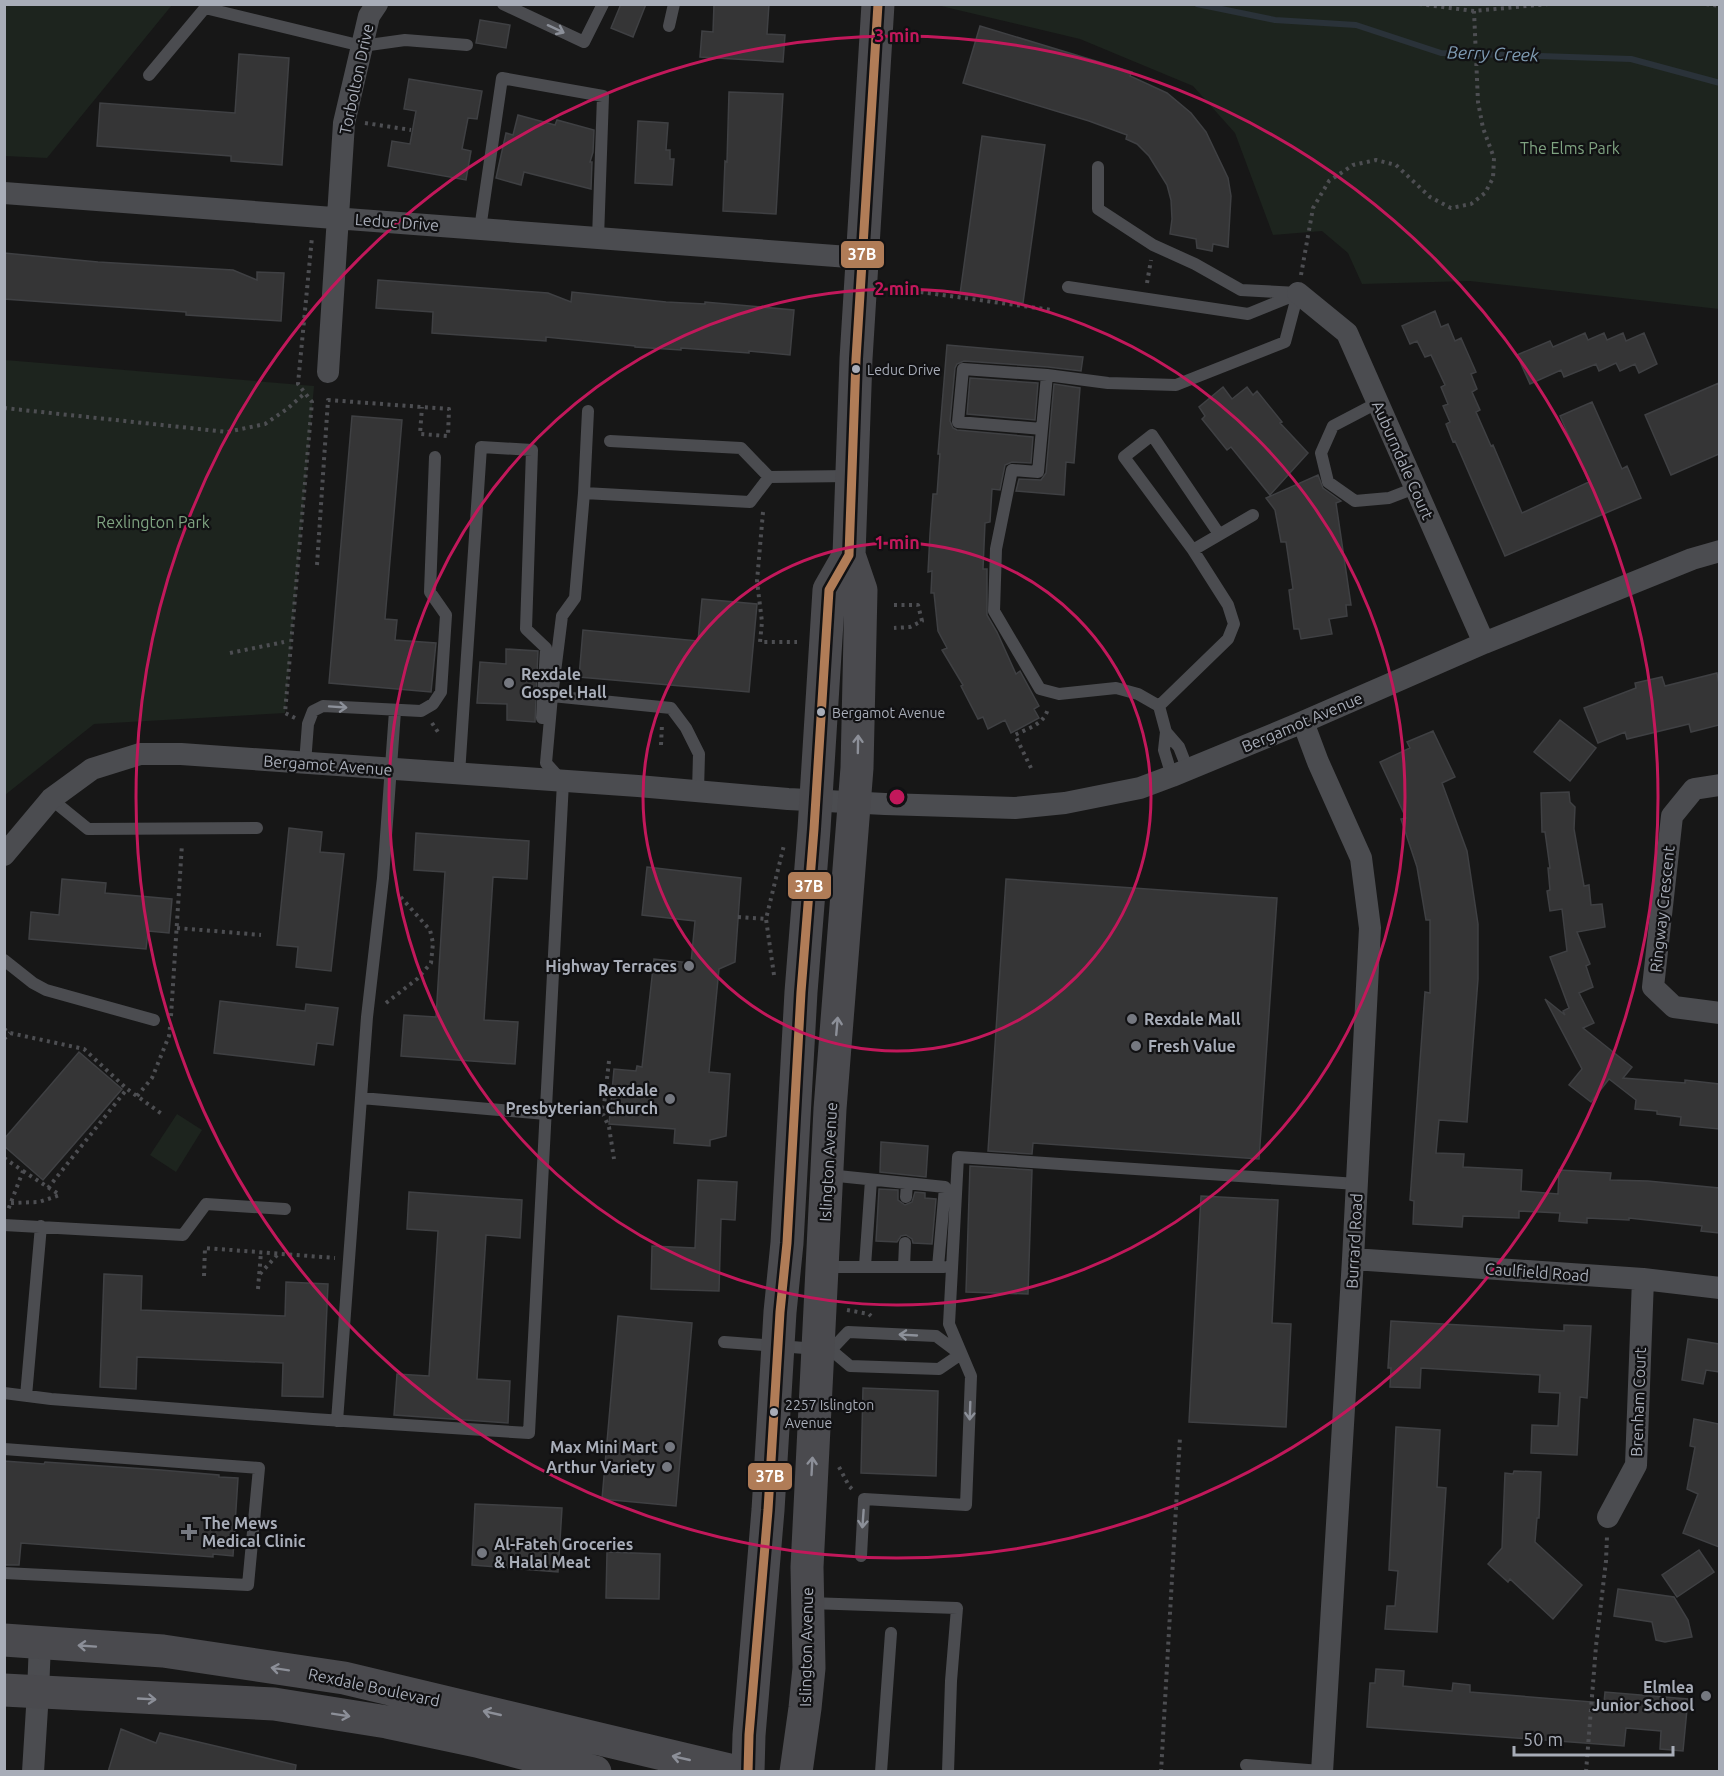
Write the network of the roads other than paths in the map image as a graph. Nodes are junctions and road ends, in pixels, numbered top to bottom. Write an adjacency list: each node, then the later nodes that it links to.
1 (377, 4): 8 (street, Torbolton Drive)
2 (503, 4): 3 (lane, one-way to 3)
3 (603, 4)
4 (674, 4): 6 (lane)
5 (878, 4): 15 (main road, Islington Avenue)
6 (669, 26)
7 (467, 45): 8 (lane)
8 (362, 46): 9 (lane); 12 (street, Torbolton Drive)
9 (149, 75)
10 (1098, 167): 17 (lane)
11 (4, 193): 12 (street, Leduc Drive)
12 (338, 218): 13 (street, Leduc Drive); 18 (street, Torbolton Drive)
13 (480, 229): 14 (street, Leduc Drive); 14 (lane)
14 (598, 238): 15 (street, Leduc Drive)
15 (862, 258): 25 (main road, Islington Avenue)
16 (1068, 287): 17 (lane)
17 (1298, 293): 19 (lane); 20 (street, Auburndale Court)
18 (328, 372)
19 (1047, 375): 22 (lane); 22 (lane)
20 (1377, 403): 27 (street, Auburndale Court); 27 (lane)
21 (588, 411): 28 (lane)
22 (1042, 429): 36 (lane)
23 (610, 441): 26 (lane)
24 (435, 457): 37 (lane)
25 (851, 476): 26 (lane); 33 (main road, Islington Avenue)
26 (767, 480): 28 (lane)
27 (1415, 488): 34 (street, Auburndale Court)
28 (584, 493): 35 (lane)
29 (1252, 515): 30 (lane)
30 (1219, 534): 31 (lane); 31 (lane)
31 (1193, 550): 36 (lane)
32 (1719, 551): 34 (street, Bergamot Avenue)
33 (849, 555): 48 (main road, Islington Avenue); 49 (main road, Islington Avenue, one-way to 33)
34 (1484, 643): 38 (street, Bergamot Avenue)
35 (552, 696): 40 (lane); 46 (lane)
36 (1159, 706): 42 (lane)
37 (395, 711): 39 (lane, one-way to 37); 41 (lane)
38 (1303, 722): 42 (street, Bergamot Avenue); 60 (street, Burrard Road)
39 (305, 763): 41 (street, Bergamot Avenue); 47 (street, Bergamot Avenue)
40 (546, 763): 43 (lane); 44 (lane)
41 (390, 769): 43 (street, Bergamot Avenue); 55 (lane)
42 (1180, 773): 49 (street, Bergamot Avenue)
43 (459, 774): 44 (street, Bergamot Avenue)
44 (563, 782): 46 (street, Bergamot Avenue); 56 (lane)
45 (1719, 785): 53 (street, Ringway Crescent)
46 (698, 790): 48 (street, Bergamot Avenue)
47 (51, 799): 50 (lane); 51 (street, Bergamot Avenue)
48 (816, 800): 49 (street, Bergamot Avenue); 75 (main road, Islington Avenue)
49 (855, 802): 57 (main road, Islington Avenue, one-way to 49)
50 (257, 828)
51 (4, 855)
52 (4, 960): 54 (lane)
53 (1719, 1013)
54 (154, 1020)
55 (361, 1098): 56 (lane); 80 (lane)
56 (546, 1114): 80 (lane)
57 (827, 1175): 58 (lane); 67 (main road, Islington Avenue)
58 (871, 1180): 59 (lane); 68 (lane)
59 (907, 1184): 61 (lane); 70 (lane)
60 (1357, 1184): 66 (street, Burrard Road); 71 (lane)
61 (906, 1197)
62 (285, 1209): 64 (lane)
63 (4, 1225): 64 (lane)
64 (41, 1226): 79 (lane)
65 (905, 1243): 69 (lane)
66 (1353, 1260): 72 (street, Caulfield Road); 99 (street, Burrard Road)
67 (822, 1266): 68 (lane); 76 (main road, Islington Avenue)
68 (865, 1266): 69 (lane)
69 (904, 1267): 70 (lane)
70 (938, 1267): 71 (lane)
71 (952, 1267): 77 (lane)
72 (1643, 1279): 73 (street, Caulfield Road); 82 (street, Brenham Court)
73 (1719, 1288)
74 (724, 1342): 75 (lane)
75 (778, 1347): 76 (lane); 95 (main road, Islington Avenue)
76 (825, 1350): 77 (lane); 77 (lane, one-way to 76); 85 (main road, Islington Avenue, one-way to 76)
77 (961, 1354): 83 (lane, one-way to 83)
78 (4, 1393): 79 (lane)
79 (26, 1395): 80 (lane)
80 (337, 1421)
81 (4, 1449): 84 (lane)
82 (1608, 1517)
83 (861, 1556)
84 (4, 1573)
85 (808, 1603): 96 (main road, Islington Avenue); 98 (lane)
86 (891, 1633): 97 (lane)
87 (4, 1640): 88 (main road, Rexdale Boulevard)
88 (40, 1642): 90 (street); 94 (main road, Rexdale Boulevard, one-way to 88)
89 (4, 1690): 90 (main road, Rexdale Boulevard)
90 (39, 1692): 92 (street); 93 (main road, Rexdale Boulevard, one-way to 93)
91 (1246, 1765): 99 (lane)
92 (33, 1772)
93 (595, 1772)
94 (738, 1772)
95 (748, 1772)
96 (796, 1772)
97 (881, 1772)
98 (948, 1772)
99 (1322, 1772)

